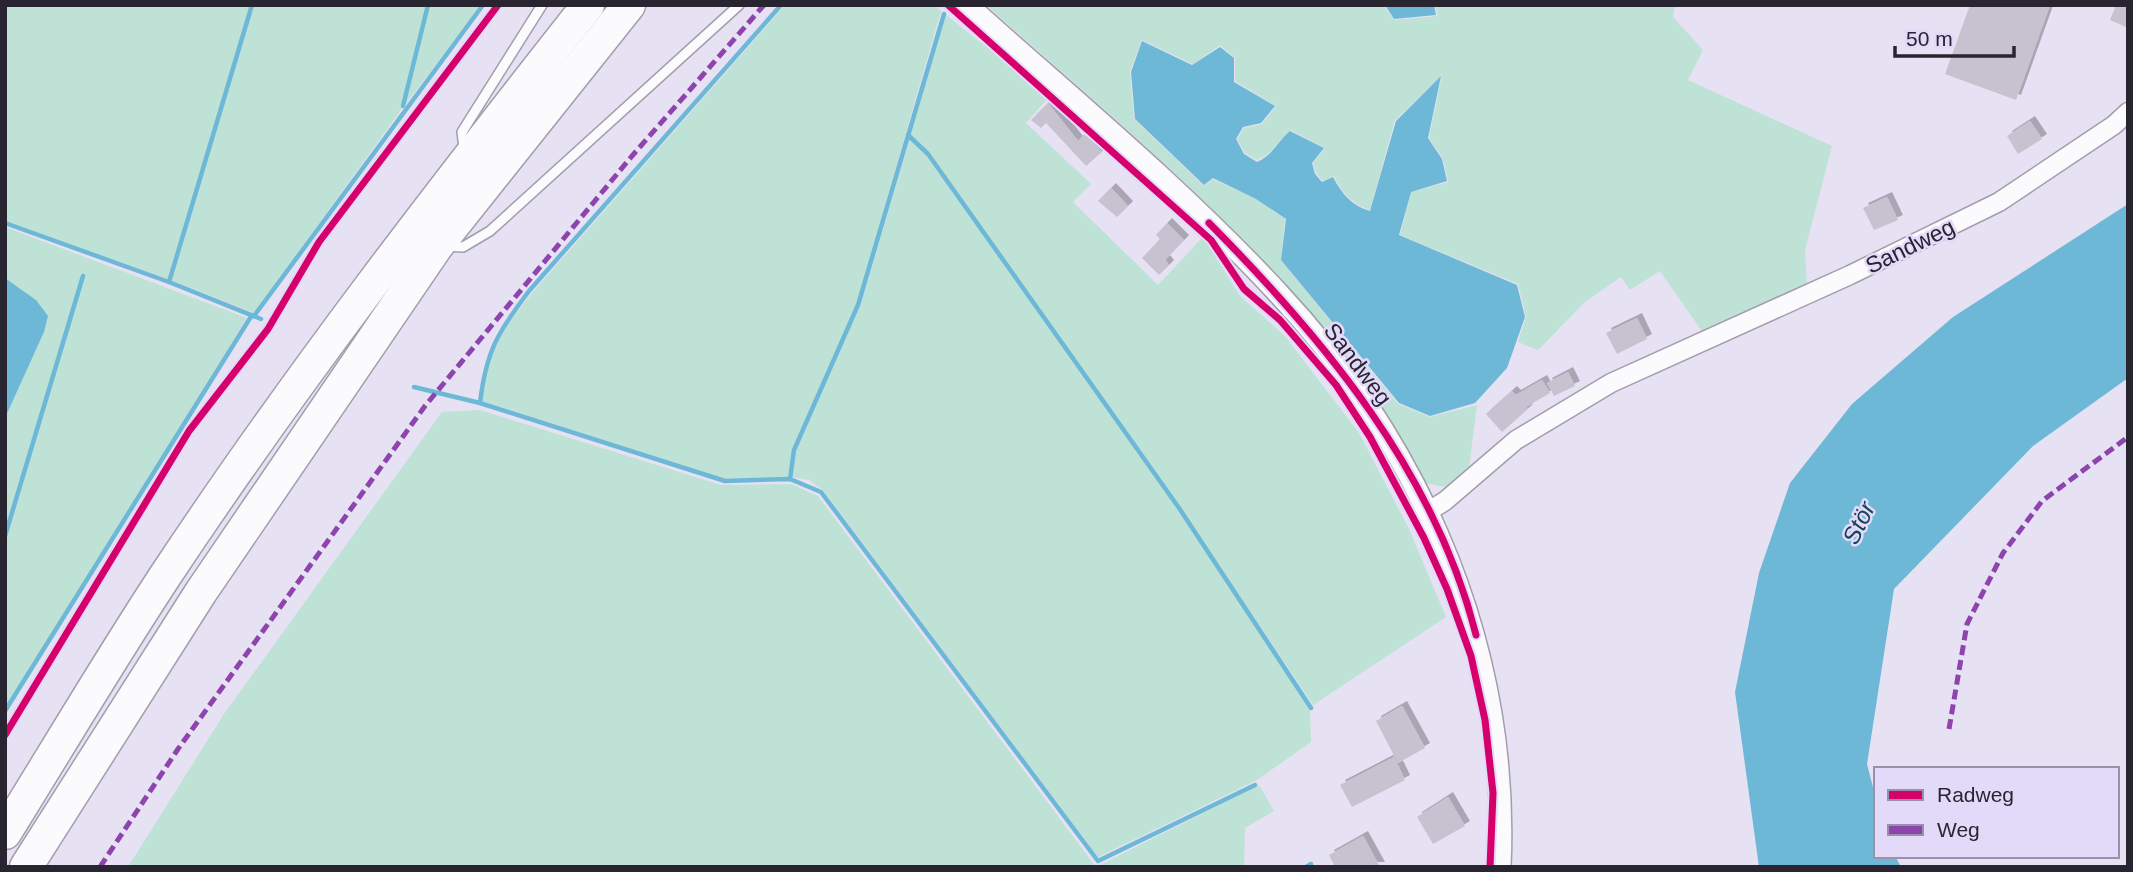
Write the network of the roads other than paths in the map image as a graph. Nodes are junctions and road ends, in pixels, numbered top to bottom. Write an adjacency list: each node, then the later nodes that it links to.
1 (542, 5): 7 (lane)
2 (589, 5): 7 (highway)
3 (629, 5): 8 (highway)
4 (739, 5): 8 (lane)
5 (967, 5): 9 (street, Sandweg)
6 (2128, 112): 9 (street, Sandweg)
7 (466, 160): 10 (highway)
8 (437, 246): 11 (highway)
9 (1429, 510): 12 (street, Sandweg)
10 (5, 833)
11 (26, 867)
12 (1500, 867)

